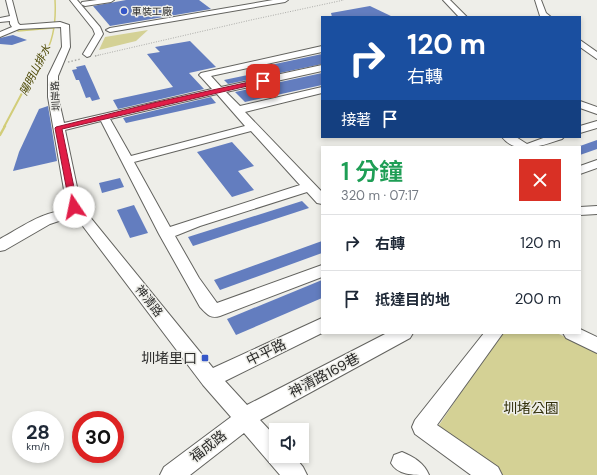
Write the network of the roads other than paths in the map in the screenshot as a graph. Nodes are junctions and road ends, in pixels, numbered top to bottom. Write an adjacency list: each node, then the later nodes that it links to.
1 (73, 0): 20 (street)
2 (111, 0): 7 (street)
3 (247, 0): 8 (street)
4 (285, 0): 8 (street)
5 (538, 0): 12 (street)
6 (448, 3): 11 (street)
7 (85, 4)
8 (254, 5): 15 (street)
9 (8, 6): 10 (street); 13 (street); 14 (street)
10 (0, 14)
11 (462, 16)
12 (545, 16)
13 (0, 20)
14 (18, 27): 16 (street); 30 (street, 圳岸路)
15 (110, 30)
16 (0, 35)
17 (581, 45): 19 (street)
18 (321, 49): 23 (street)
19 (597, 56)
20 (86, 57)
21 (321, 68): 23 (street)
22 (321, 90): 25 (street)
23 (219, 91): 25 (street); 27 (street)
24 (581, 104): 26 (street)
25 (238, 110): 29 (street)
26 (597, 112)
27 (104, 117): 30 (street); 36 (street)
28 (597, 124): 31 (street)
29 (253, 127): 36 (street); 39 (street)
30 (59, 128): 43 (street, 圳岸路)
31 (581, 130)
32 (510, 138): 34 (street)
33 (555, 138): 35 (street)
34 (522, 146)
35 (531, 146)
36 (128, 160): 44 (street)
37 (597, 164): 38 (street)
38 (581, 170)
39 (309, 187): 40 (street); 44 (street)
40 (321, 199)
41 (597, 210): 42 (street)
42 (581, 211)
43 (83, 217): 45 (street); 52 (street, 神清路)
44 (166, 234): 46 (street)
45 (0, 246)
46 (321, 271)
47 (321, 325): 52 (street, 中平路)
48 (402, 334): 53 (street, 神清路169巷)
49 (493, 334): 58 (street)
50 (574, 334): 51 (street)
51 (597, 345)
52 (210, 378): 53 (street, 神清路)
53 (245, 417): 54 (street, 神清路); 56 (street, 福成路)
54 (269, 445)
55 (285, 463): 57 (street)
56 (172, 475)
57 (295, 475)
58 (490, 475)

